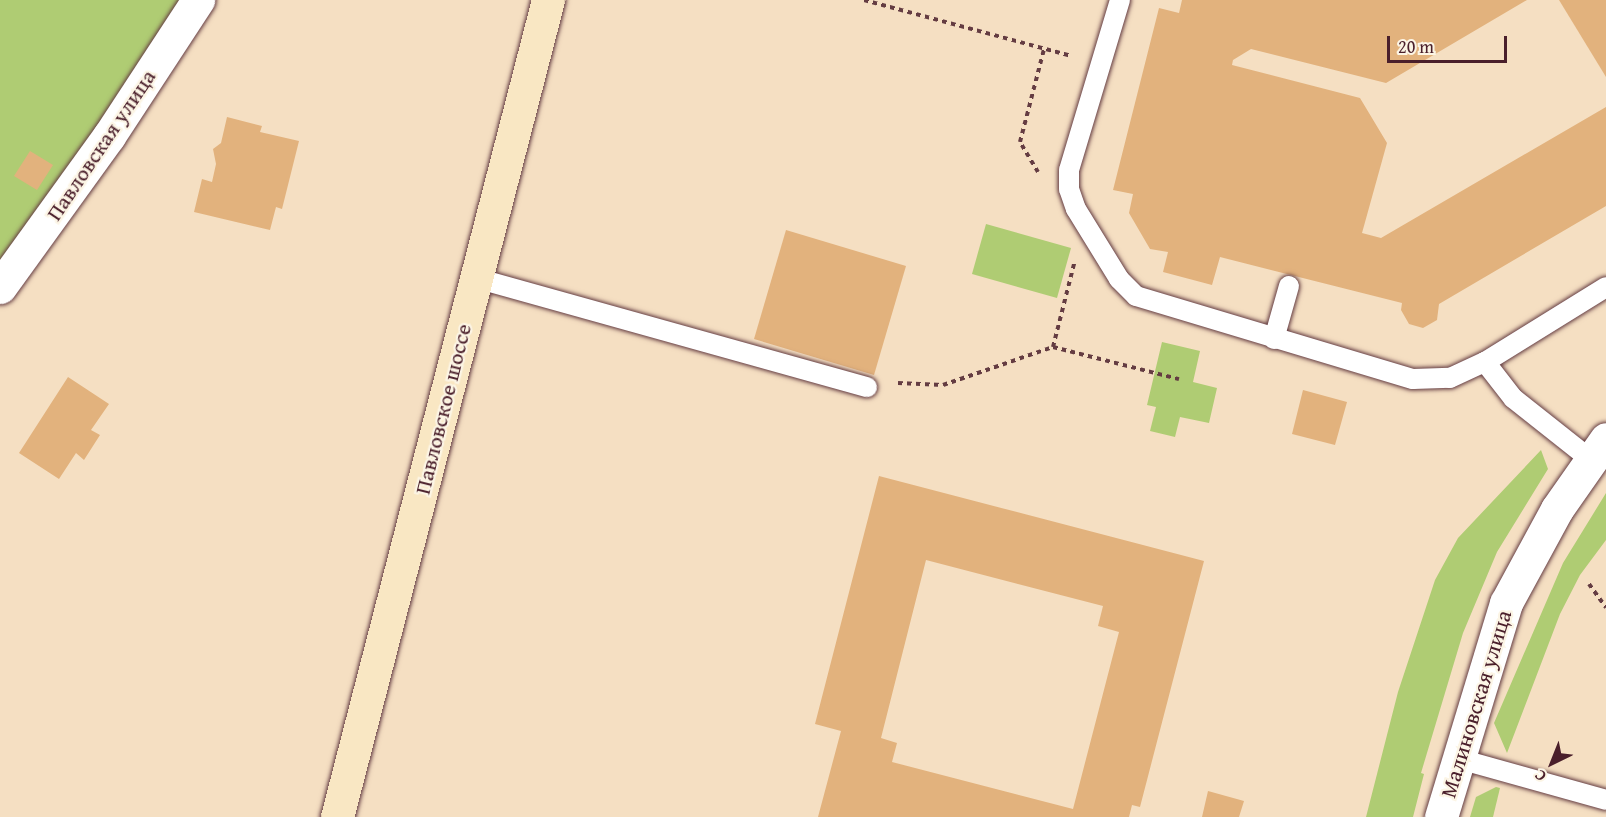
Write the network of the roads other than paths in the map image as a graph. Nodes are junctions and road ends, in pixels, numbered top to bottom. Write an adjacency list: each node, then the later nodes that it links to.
1 (198, 0): 6 (street, Павловская улица)
2 (548, 0): 4 (main road, Павловское шоссе)
3 (1120, 0): 8 (lane)
4 (476, 278): 10 (lane); 14 (main road, Павловское шоссе)
5 (1289, 286): 8 (lane)
6 (0, 287)
7 (1606, 287): 9 (lane)
8 (1275, 339): 9 (lane)
9 (1485, 362): 11 (lane)
10 (867, 387)
11 (1598, 449): 12 (street, Малиновская улица)
12 (1456, 758): 13 (lane); 15 (street, Малиновская улица)
13 (1606, 800)
14 (337, 817)
15 (1441, 817)

